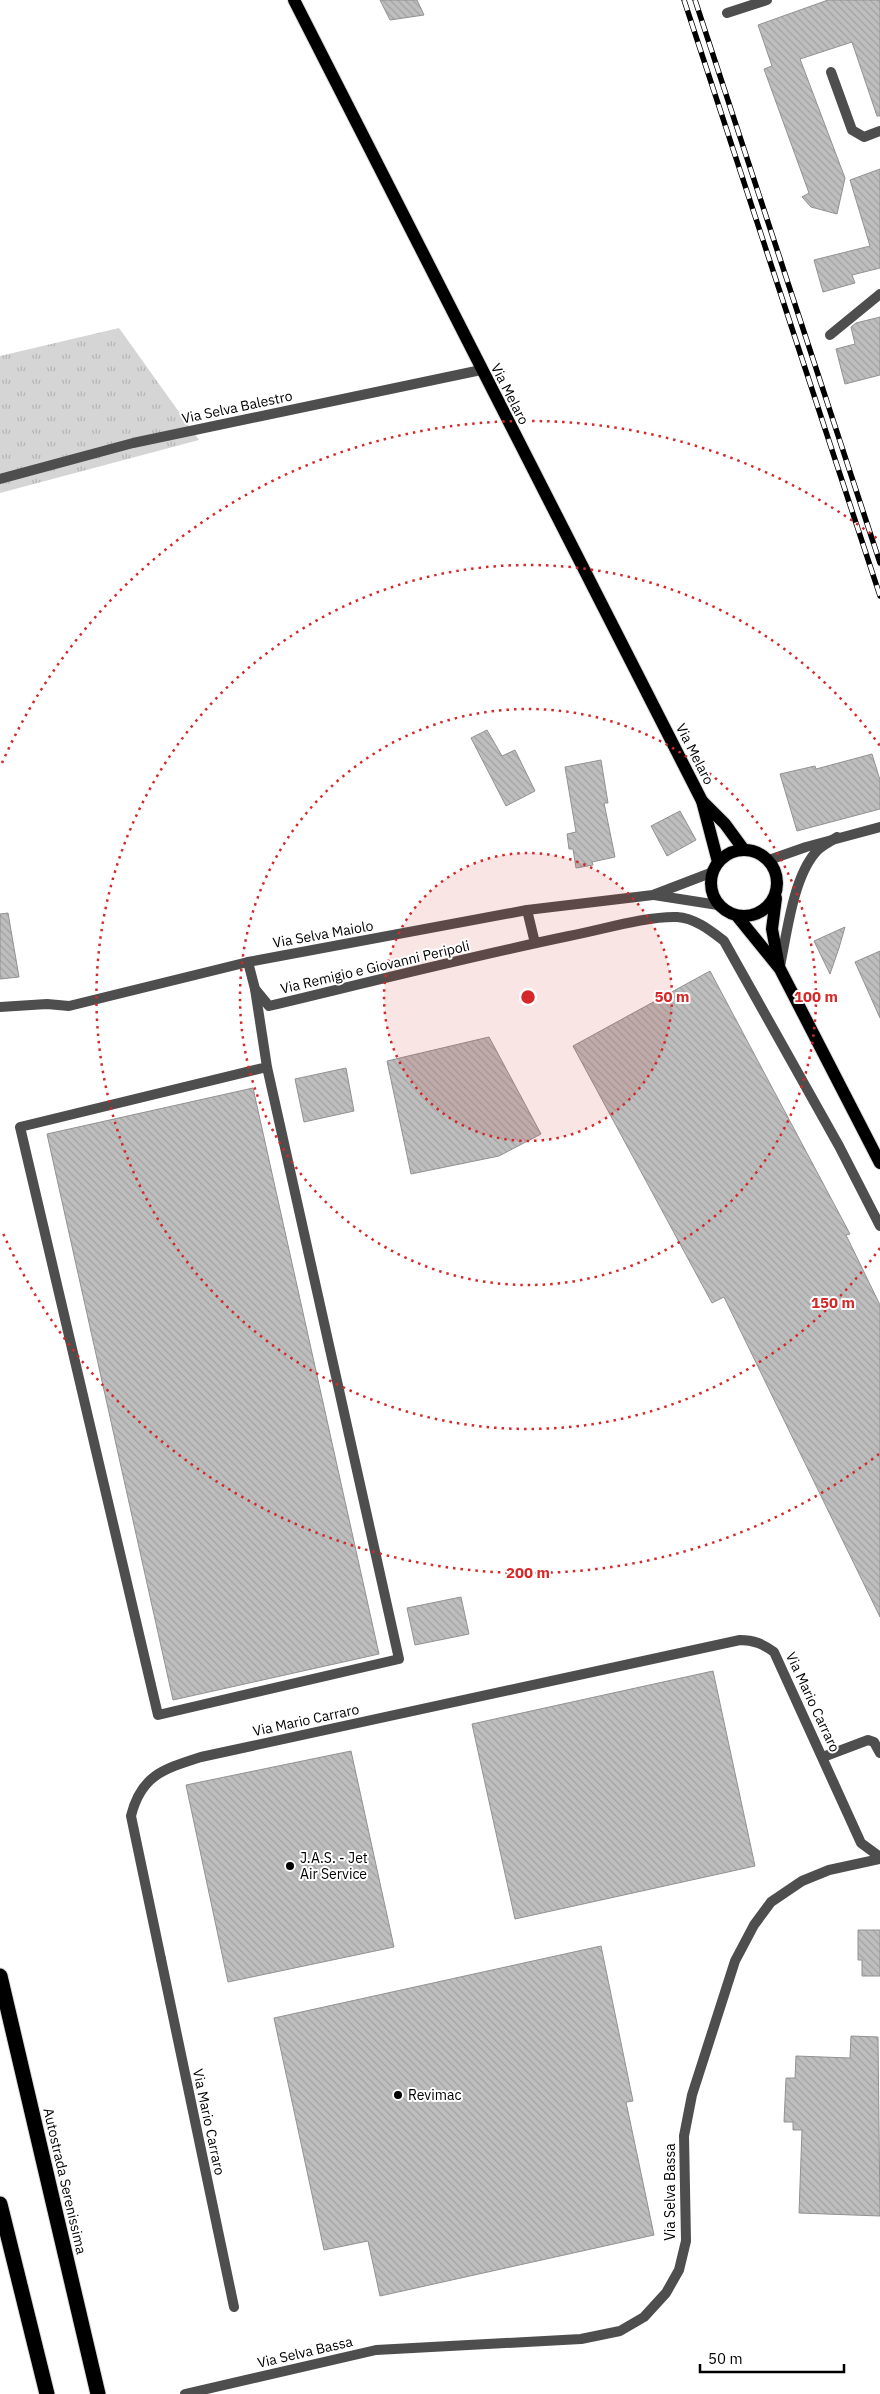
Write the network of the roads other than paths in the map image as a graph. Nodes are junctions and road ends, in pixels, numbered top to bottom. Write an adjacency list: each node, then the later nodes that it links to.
1 (294, 0): 8 (main road, Via Melaro)
2 (767, 0): 3 (street)
3 (726, 13)
4 (832, 72): 5 (street)
5 (880, 131)
6 (880, 294): 7 (street)
7 (830, 335)
8 (481, 370): 9 (street, Via Selva Balestro); 10 (main road, Via Melaro)
9 (0, 479)
10 (702, 801): 13 (main road, Via Melaro); 15 (main road, Via Melaro)
11 (880, 827): 12 (street)
12 (837, 838): 14 (street); 23 (street)
13 (744, 850): 14 (main road); 15 (main road)
14 (769, 860): 16 (main road)
15 (715, 867): 17 (street, Via Selva Maiolo); 18 (main road, Via Melaro)
16 (777, 891): 20 (main road); 23 (main road)
17 (653, 894): 18 (street, Via Selva Maiolo); 19 (street, Via Selva Maiolo)
18 (718, 905): 20 (main road)
19 (527, 910): 21 (street); 22 (street, Via Selva Maiolo)
20 (737, 916): 23 (main road)
21 (535, 943): 24 (street, Via Remigio e Giovanni Peripoli); 28 (street, Via Remigio e Giovanni Peripoli)
22 (248, 962): 24 (street); 25 (street, Via Selva Maiolo)
23 (780, 969): 27 (main road)
24 (255, 989): 26 (street)
25 (0, 1007)
26 (268, 1067): 26 (street)
27 (880, 1163)
28 (880, 1226)
29 (880, 1753): 30 (street)
30 (823, 1757): 31 (street, Via Mario Carraro); 34 (street, Via Mario Carraro)
31 (880, 1858): 37 (street, Via Selva Bassa)
32 (0, 1976): 36 (highway, Autostrada Serenissima)
33 (0, 2204): 35 (highway)
34 (234, 2307)
35 (47, 2394)
36 (98, 2394)
37 (184, 2394)

